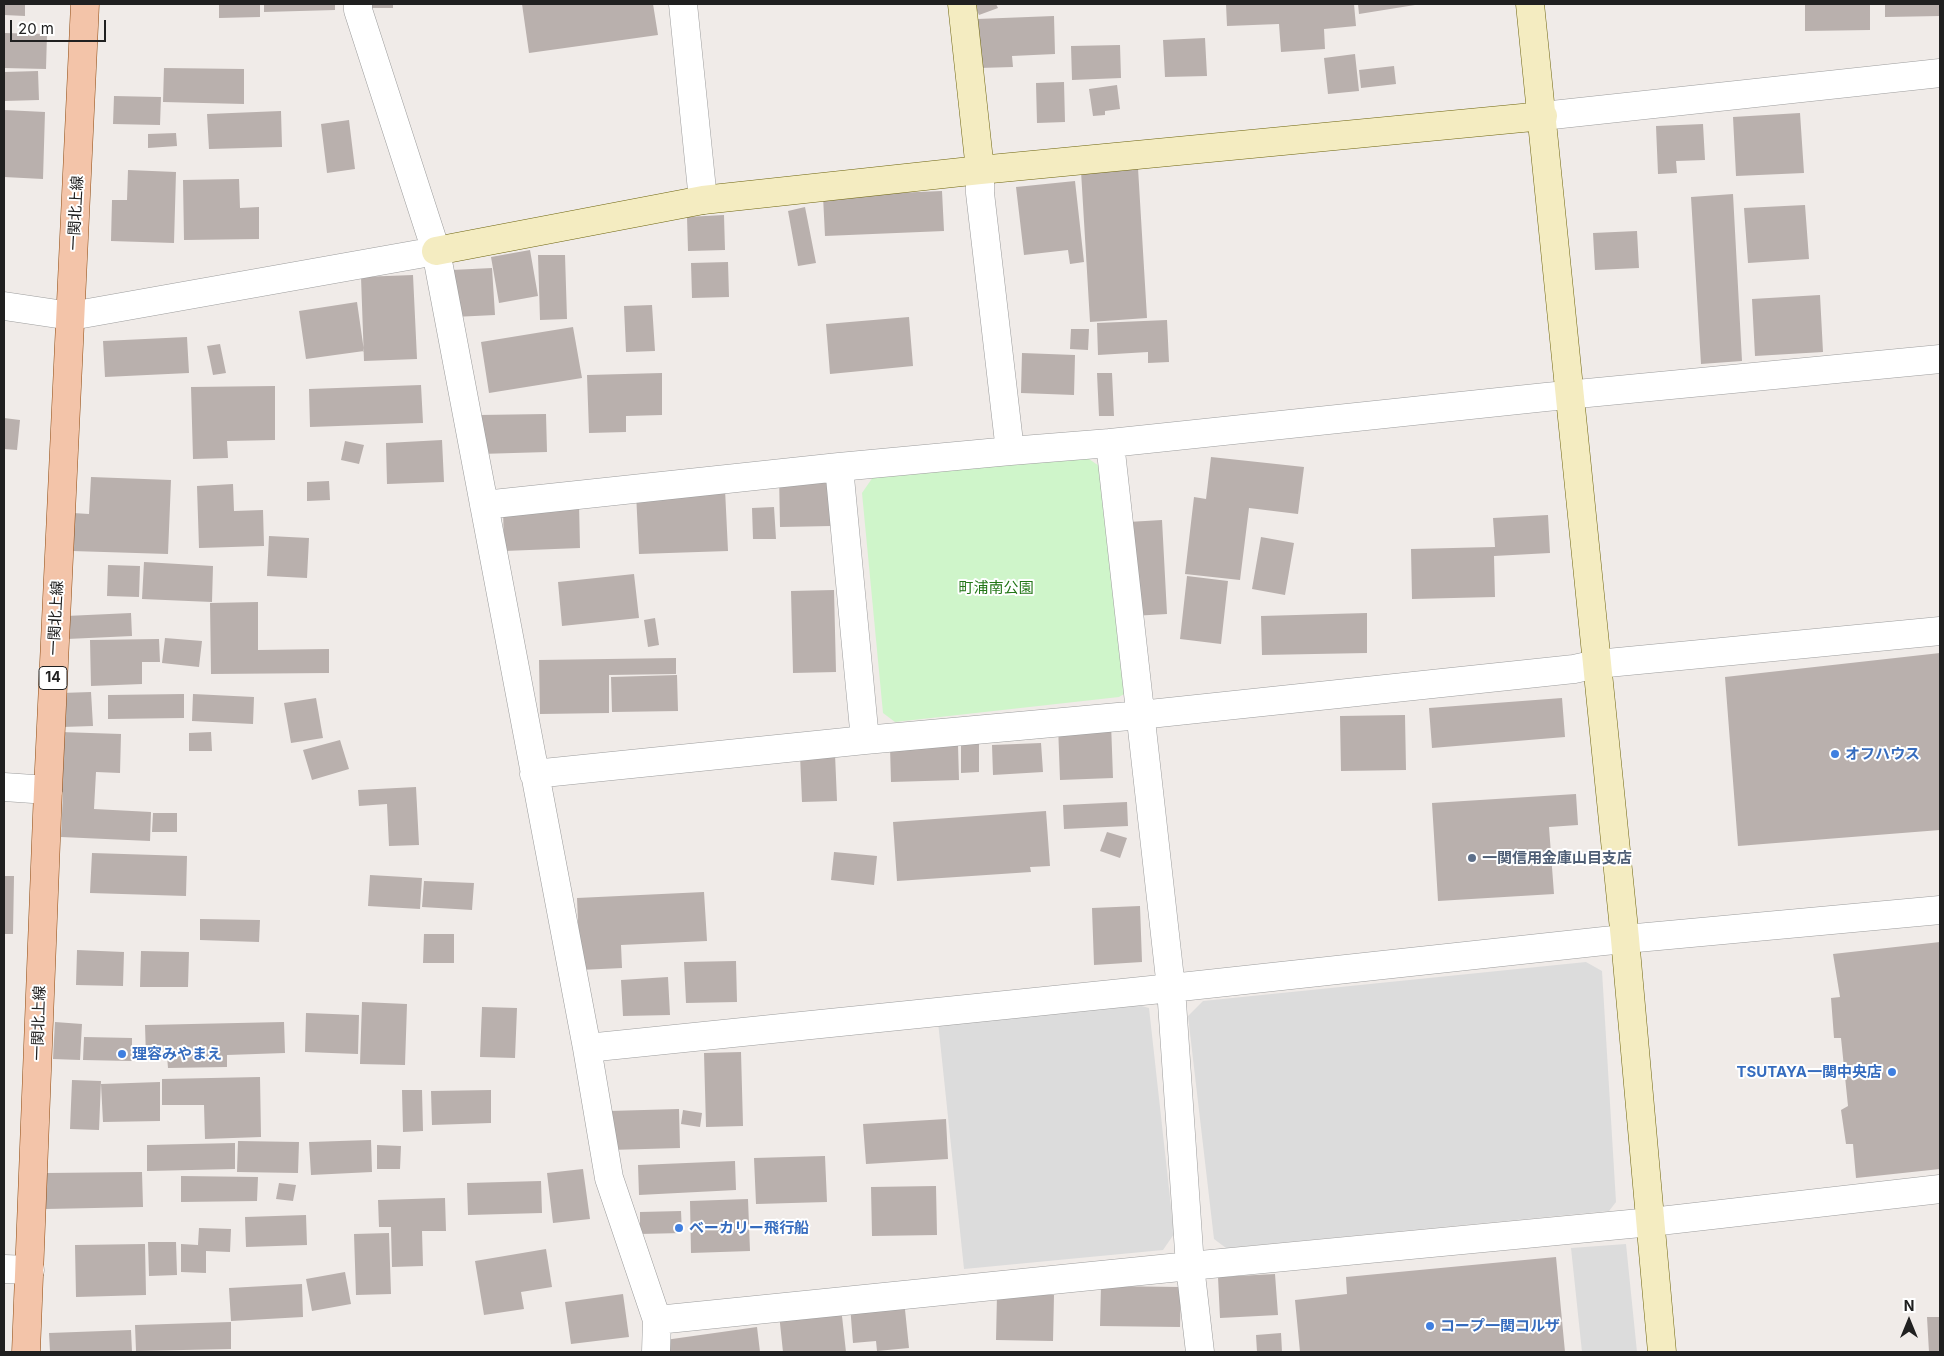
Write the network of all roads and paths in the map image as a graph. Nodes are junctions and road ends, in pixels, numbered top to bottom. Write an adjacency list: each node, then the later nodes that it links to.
1 (85, 4): 12 (main road, 一関北上線 / 14)
2 (358, 4): 10 (street)
3 (683, 4): 9 (street)
4 (962, 4): 8 (street)
5 (1530, 4): 7 (street)
6 (1940, 73): 7 (street)
7 (1543, 116): 8 (street); 14 (street)
8 (980, 170): 9 (street); 16 (street)
9 (703, 200): 10 (street)
10 (436, 252): 12 (street); 18 (street)
11 (4, 306): 12 (street)
12 (71, 316): 25 (main road, 一関北上線 / 14)
13 (1940, 359): 14 (street)
14 (1569, 395): 15 (street); 20 (street)
15 (1110, 443): 16 (street); 21 (street)
16 (1010, 451): 17 (street)
17 (839, 467): 18 (street); 22 (street)
18 (484, 505): 23 (street)
19 (1940, 631): 20 (street)
20 (1597, 664): 21 (street); 27 (street)
21 (1140, 715): 22 (street); 28 (street)
22 (865, 740): 23 (street)
23 (534, 774): 29 (street)
24 (4, 787): 25 (street)
25 (48, 790): 33 (main road, 一関北上線 / 14)
26 (1940, 910): 27 (street)
27 (1625, 939): 28 (street); 31 (street)
28 (1171, 988): 29 (street); 32 (street)
29 (587, 1048): 34 (street)
30 (1940, 1189): 31 (street)
31 (1650, 1222): 32 (street); 38 (street)
32 (1190, 1266): 34 (street); 37 (street)
33 (17, 1269): 35 (main road, 一関北上線 / 14)
34 (658, 1320): 36 (street)
35 (26, 1352)
36 (656, 1352)
37 (1200, 1352)
38 (1662, 1352)

